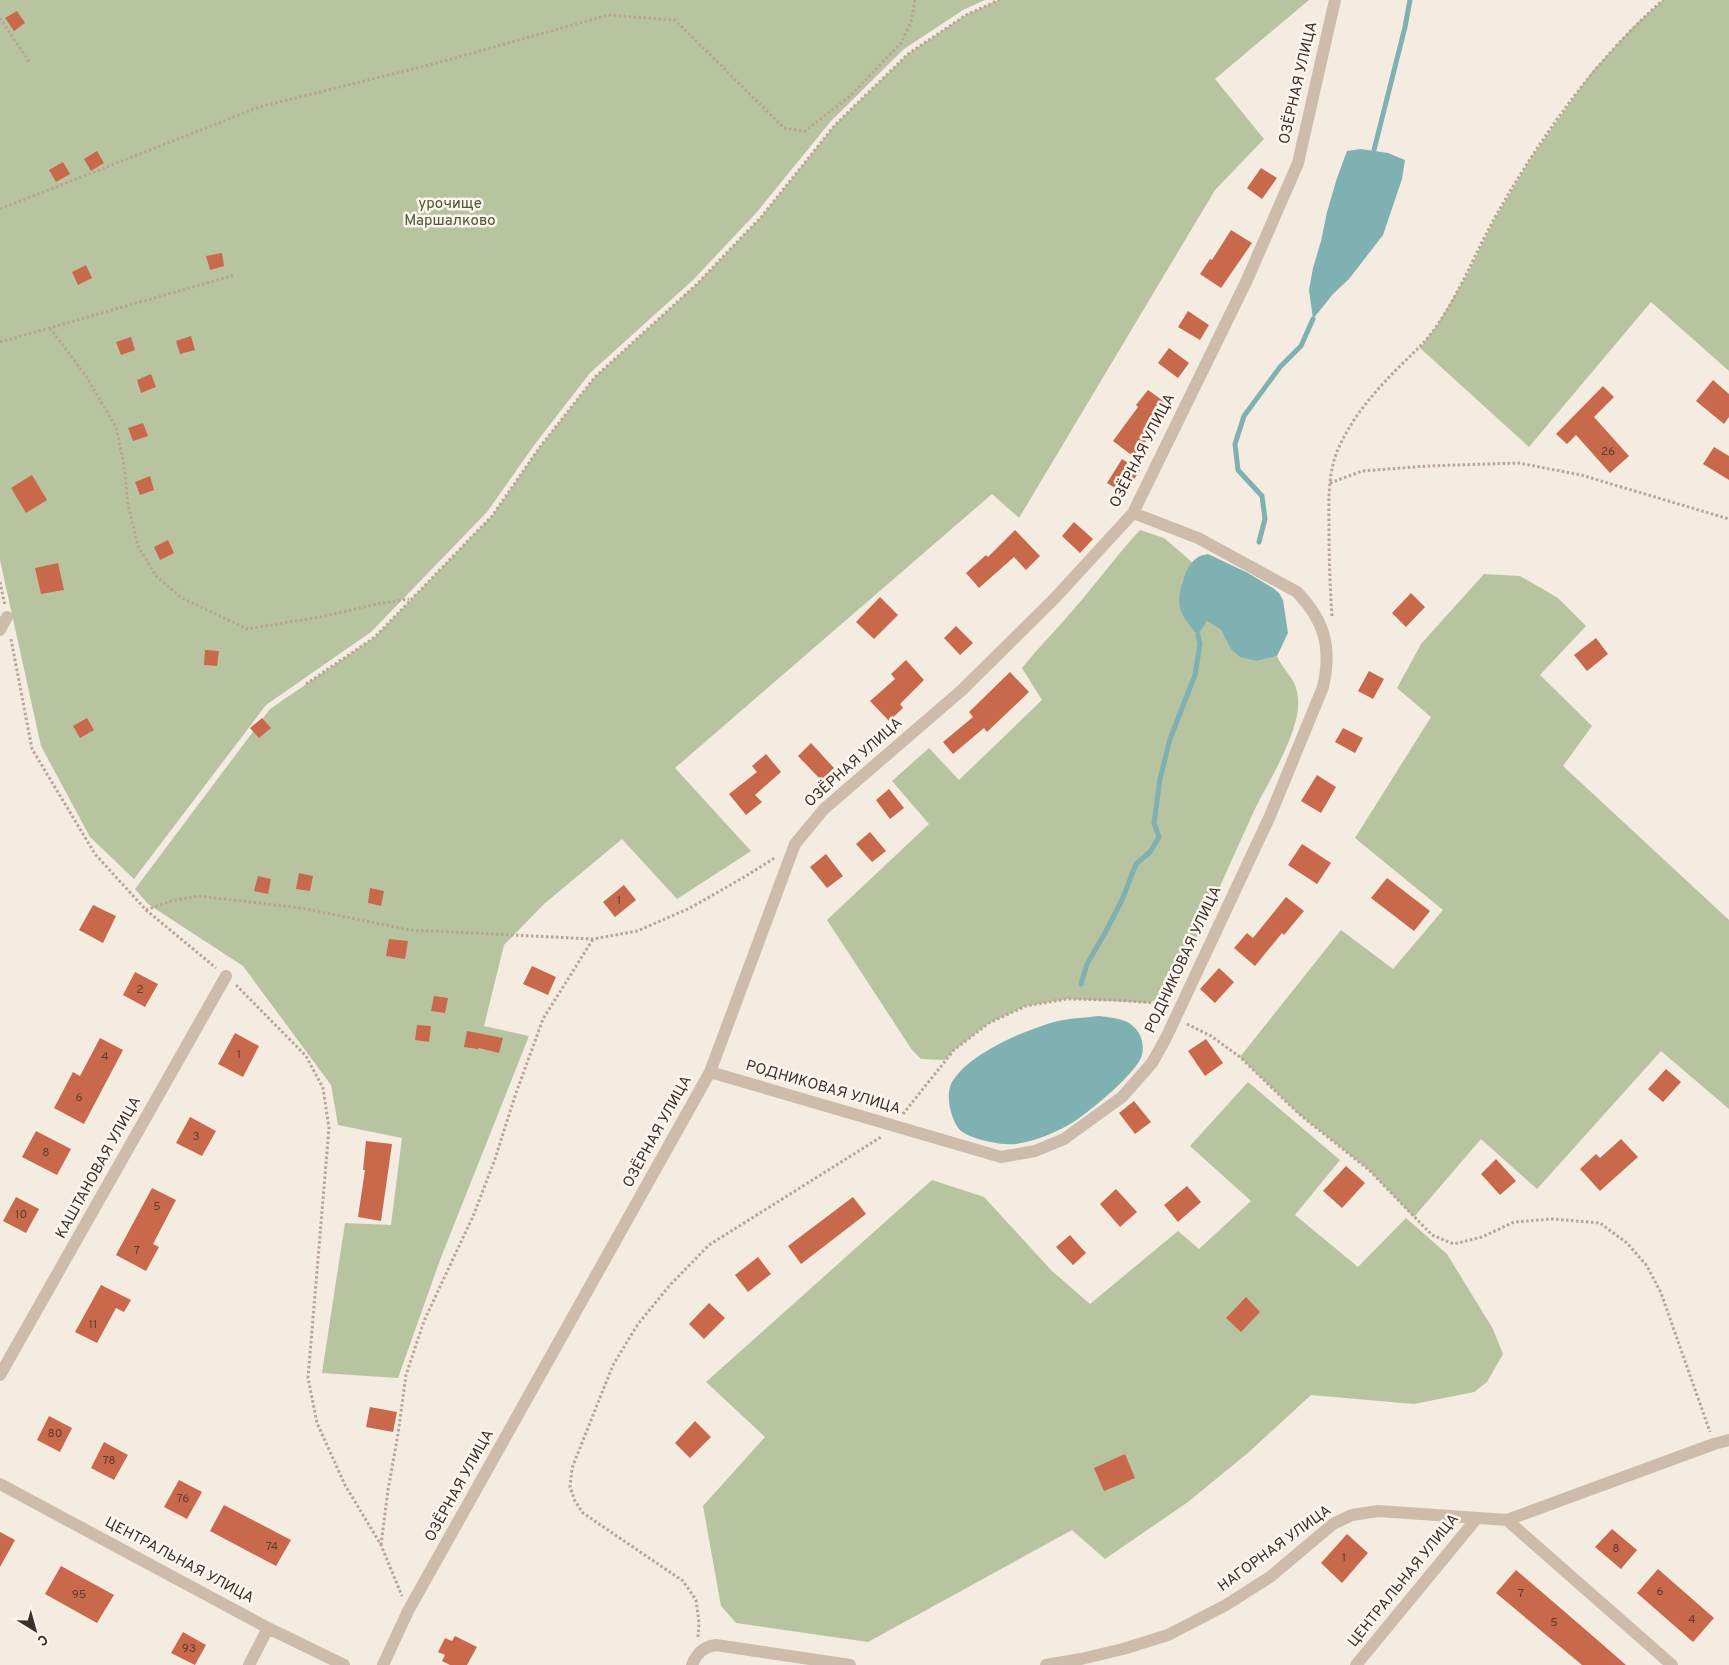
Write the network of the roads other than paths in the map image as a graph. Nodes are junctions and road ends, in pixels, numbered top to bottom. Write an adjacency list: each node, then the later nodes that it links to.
1 (1335, 0): 2 (street, ОЗЁРНАЯ УЛИЦА)
2 (1133, 513): 6 (street, ОЗЁРНАЯ УЛИЦА); 6 (street, РОДНИКОВАЯ УЛИЦА)
3 (7, 617): 4 (street)
4 (0, 630)
5 (226, 976): 7 (street, КАШТАНОВАЯ УЛИЦА)
6 (710, 1072): 16 (street, ОЗЁРНАЯ УЛИЦА)
7 (0, 1376)
8 (1729, 1440): 11 (street, НАГОРНАЯ УЛИЦА)
9 (0, 1484): 12 (street, ЦЕНТРАЛЬНАЯ УЛИЦА)
10 (1477, 1518): 11 (street, НАГОРНАЯ УЛИЦА); 18 (street, НАГОРНАЯ УЛИЦА); 19 (street, ЦЕНТРАЛЬНАЯ УЛИЦА)
11 (1507, 1520): 20 (street)
12 (268, 1628): 14 (street); 15 (street, ЦЕНТРАЛЬНАЯ УЛИЦА)
13 (694, 1661): 17 (street)
14 (249, 1665)
15 (344, 1665)
16 (383, 1665)
17 (850, 1665)
18 (1046, 1665)
19 (1356, 1665)
20 (1672, 1665)

